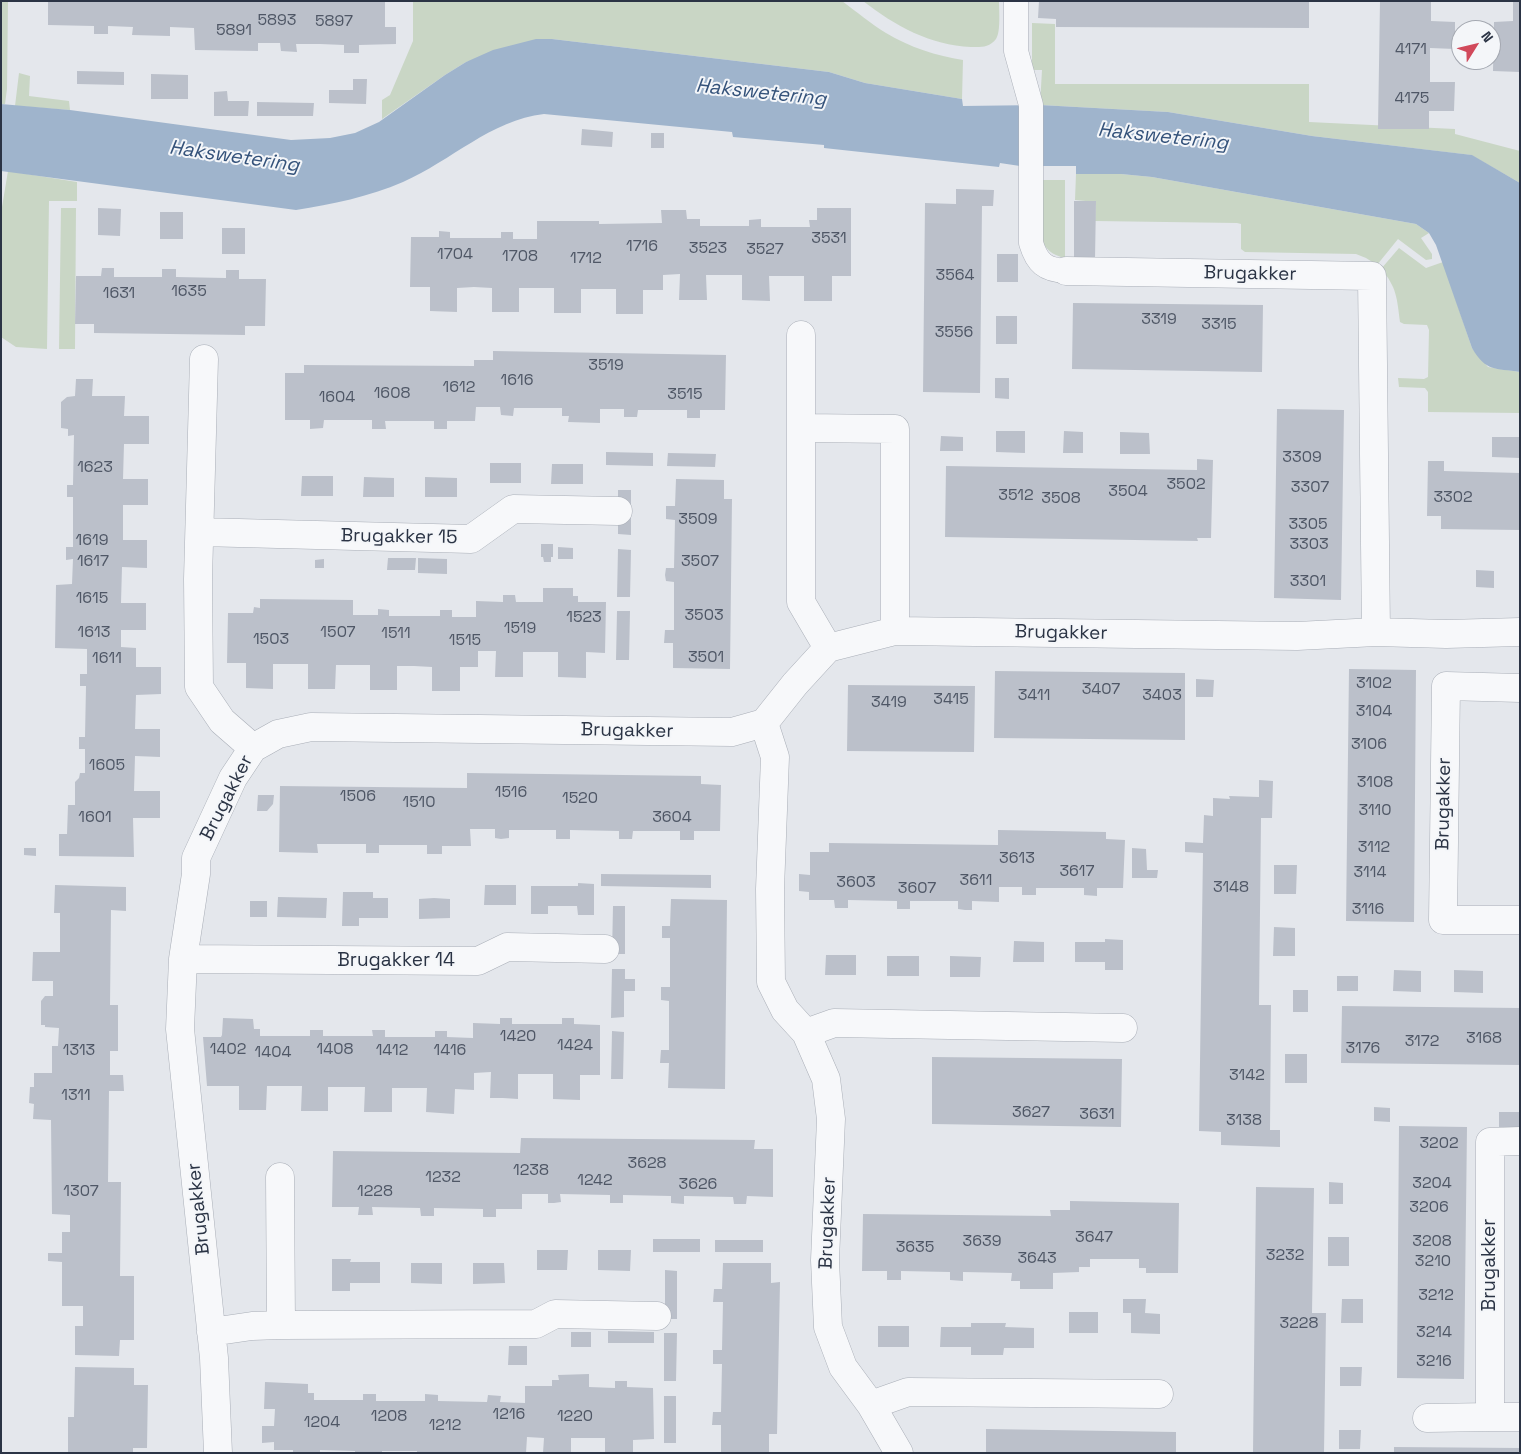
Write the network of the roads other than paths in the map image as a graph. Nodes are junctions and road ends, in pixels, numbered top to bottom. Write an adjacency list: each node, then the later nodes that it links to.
1 (1016, 1): 2 (street, Brugakker)
2 (1066, 271): 9 (street, Brugakker)
3 (801, 335): 5 (street)
4 (204, 359): 7 (street)
5 (802, 428): 8 (street); 11 (street)
6 (618, 511): 7 (street, Brugakker 15)
7 (200, 532): 14 (street)
8 (895, 631): 9 (street, Brugakker); 11 (street, Brugakker)
9 (1376, 632): 10 (street, Brugakker)
10 (1520, 632)
11 (828, 648): 13 (street)
12 (1520, 688): 15 (street, Brugakker)
13 (764, 723): 14 (street, Brugakker); 19 (street, Brugakker)
14 (253, 748): 17 (street, Brugakker)
15 (1520, 920)
16 (605, 949): 17 (street, Brugakker 14)
17 (183, 960): 24 (street, Brugakker)
18 (1123, 1028): 19 (street)
19 (806, 1033): 26 (street, Brugakker)
20 (1520, 1141): 27 (street, Brugakker)
21 (280, 1177): 23 (street)
22 (657, 1316): 23 (street)
23 (281, 1325): 24 (street)
24 (211, 1332): 30 (street, Brugakker)
25 (1159, 1394): 26 (street)
26 (871, 1405): 31 (street, Brugakker)
27 (1490, 1417): 28 (street); 29 (street)
28 (1520, 1417)
29 (1427, 1418)
30 (218, 1453)
31 (899, 1453)

